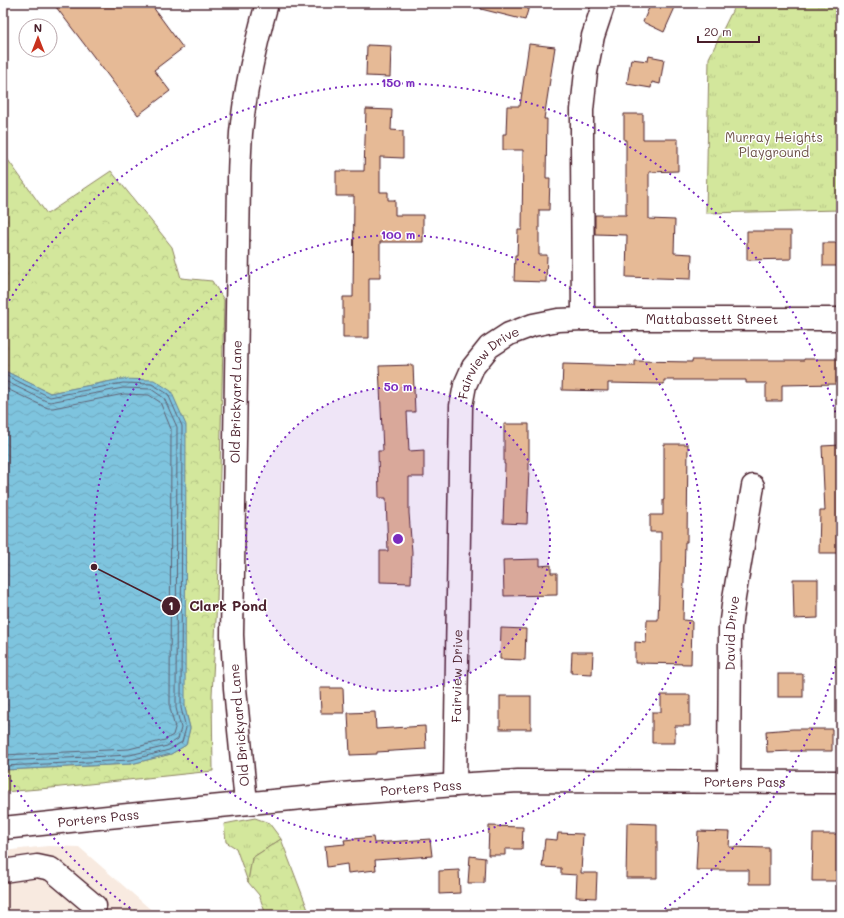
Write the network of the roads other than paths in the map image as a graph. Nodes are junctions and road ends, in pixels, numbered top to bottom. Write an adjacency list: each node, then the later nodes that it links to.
1 (268, 3): 9 (street, Old Brickyard Lane)
2 (604, 3): 3 (street)
3 (584, 319): 4 (street, Mattabassett Street); 8 (street, Fairview Drive)
4 (841, 319)
5 (753, 486): 6 (street, David Drive)
6 (729, 781): 7 (street, Porters Pass); 8 (street, Porters Pass)
7 (841, 782)
8 (455, 785): 9 (street, Porters Pass)
9 (246, 803): 10 (street, Porters Pass)
10 (3, 828)
11 (3, 871): 12 (street)
12 (95, 906)

